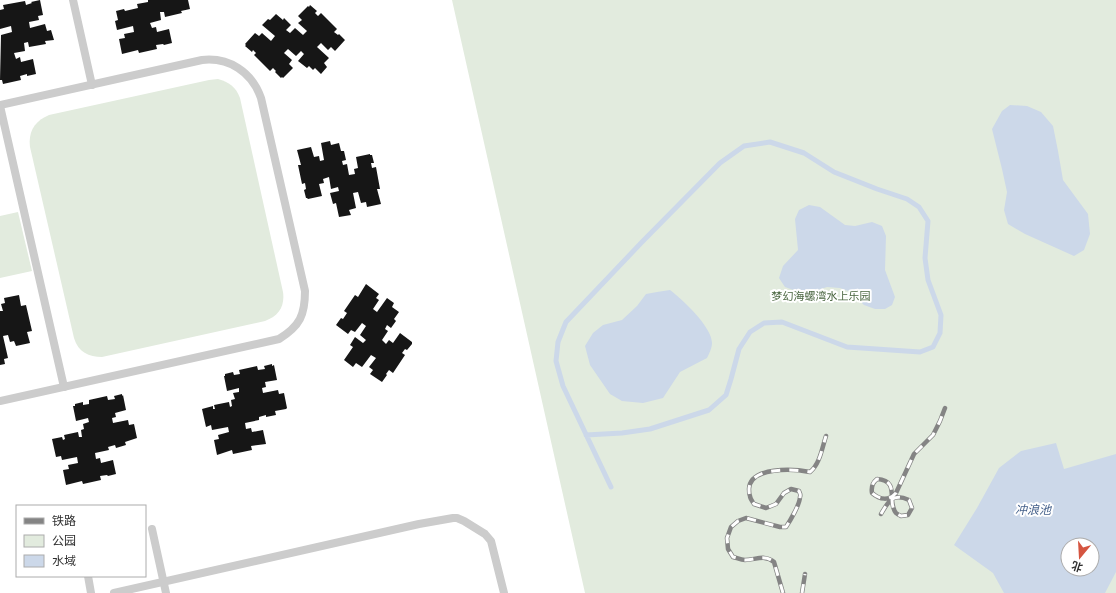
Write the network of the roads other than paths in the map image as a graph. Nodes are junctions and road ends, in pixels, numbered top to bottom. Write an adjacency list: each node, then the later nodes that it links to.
1 (73, 0): 2 (lane)
2 (92, 85): 3 (lane); 4 (lane)
3 (0, 106): 4 (lane)
4 (64, 387): 5 (lane)
5 (0, 401)
6 (152, 529): 10 (lane)
7 (88, 577): 8 (lane)
8 (91, 593)
9 (114, 593): 11 (lane)
10 (166, 593)
11 (504, 593)

